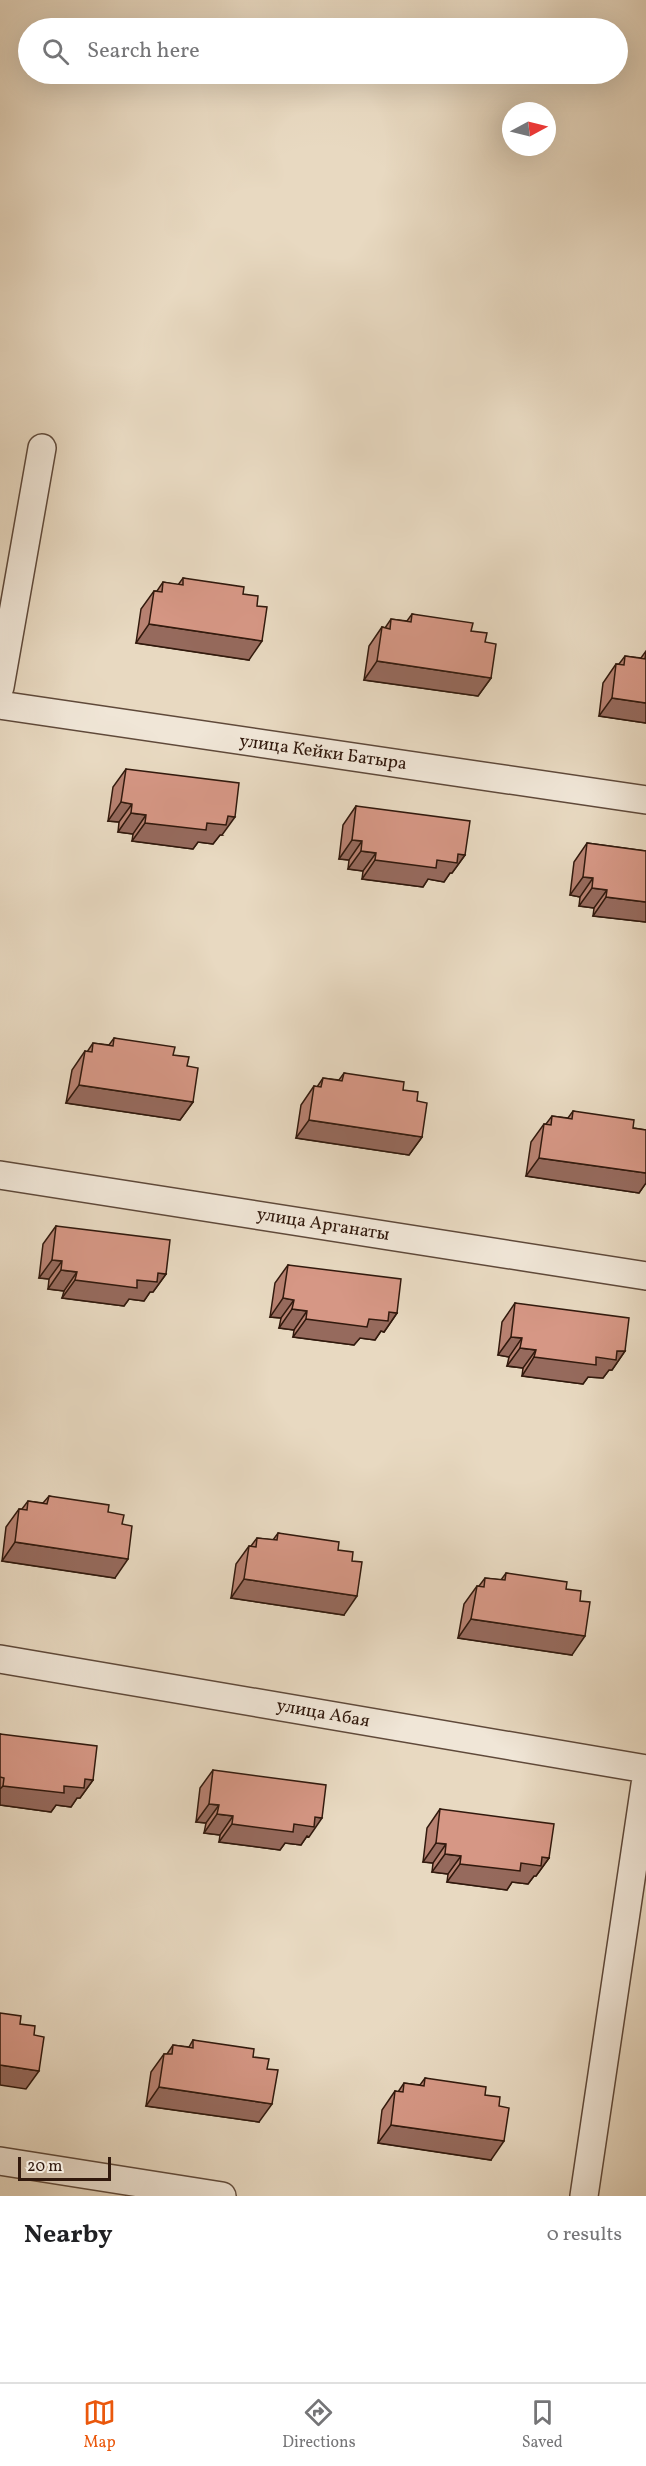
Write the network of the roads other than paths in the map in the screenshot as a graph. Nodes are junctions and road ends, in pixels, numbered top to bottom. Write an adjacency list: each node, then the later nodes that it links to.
1 (42, 448): 2 (street)
2 (0, 687)
3 (0, 705): 4 (street, улица Кейки Батыра)
4 (646, 800)
5 (0, 1175): 6 (street, улица Арганаты)
6 (646, 1276)
7 (0, 1659): 8 (street, улица Абая)
8 (646, 1769)
9 (646, 1778): 12 (street)
10 (0, 2161): 11 (street)
11 (222, 2196)
12 (584, 2196)

